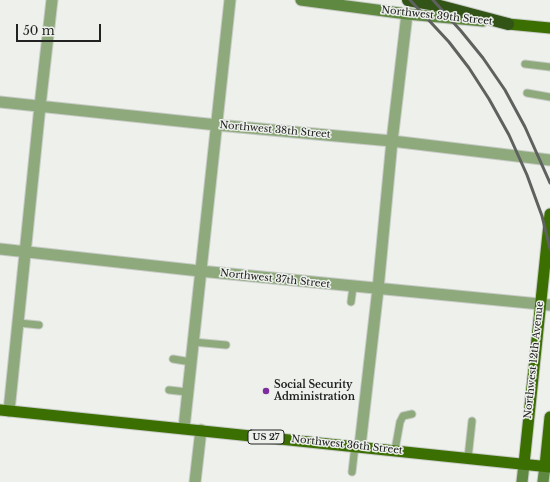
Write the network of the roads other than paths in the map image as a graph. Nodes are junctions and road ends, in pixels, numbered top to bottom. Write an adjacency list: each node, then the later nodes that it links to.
1 (52, 0): 13 (street)
2 (230, 0): 14 (street)
3 (301, 0): 5 (main road, Northwest 39th Street)
4 (408, 0): 6 (highway)
5 (407, 14): 6 (main road, Northwest 39th Street); 15 (street)
6 (508, 24): 7 (main road, Northwest 39th Street)
7 (550, 28)
8 (525, 64): 9 (lane)
9 (550, 67)
10 (526, 93): 11 (lane)
11 (550, 97)
12 (0, 102): 13 (street, Northwest 38th Street)
13 (40, 106): 14 (street, Northwest 38th Street); 19 (street)
14 (217, 125): 15 (street, Northwest 38th Street); 20 (street)
15 (392, 141): 16 (street, Northwest 38th Street); 22 (street)
16 (550, 160)
17 (550, 214): 24 (main road, Northwest 12th Avenue)
18 (0, 249): 19 (street, Northwest 37th Street)
19 (26, 252): 20 (street, Northwest 37th Street); 25 (street)
20 (200, 271): 21 (street, Northwest 37th Street); 27 (street)
21 (353, 287): 22 (street, Northwest 37th Street); 23 (lane)
22 (378, 289): 24 (street, Northwest 37th Street); 39 (street)
23 (351, 302)
24 (545, 305): 42 (main road, Northwest 12th Avenue)
25 (19, 323): 26 (lane); 33 (street)
26 (39, 325)
27 (193, 342): 28 (lane); 30 (street)
28 (226, 345)
29 (173, 359): 30 (lane)
30 (191, 362): 32 (street)
31 (169, 390): 32 (lane)
32 (188, 392): 37 (street)
33 (5, 410): 37 (main road, Northwest 36th Street / US 27)
34 (412, 414): 40 (lane)
35 (550, 417): 43 (main road)
36 (472, 421): 41 (lane)
37 (184, 428): 38 (main road, Northwest 36th Street / US 27)
38 (201, 430): 39 (main road, Northwest 36th Street / US 27); 45 (street)
39 (357, 446): 40 (main road, Northwest 36th Street / US 27); 44 (lane)
40 (395, 450): 41 (main road, Northwest 36th Street / US 27)
41 (468, 458): 42 (main road, Northwest 36th Street / US 27)
42 (524, 464): 43 (main road, Northwest 36th Street / US 27); 46 (main road, Northwest 12th Avenue)
43 (548, 466): 47 (main road)
44 (352, 472)
45 (195, 482)
46 (522, 482)
47 (543, 482)

